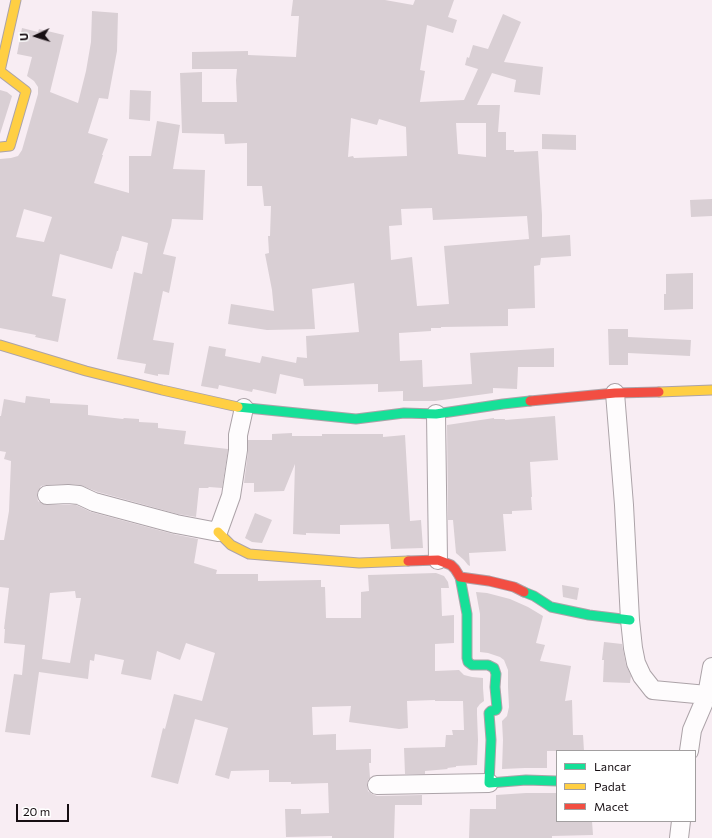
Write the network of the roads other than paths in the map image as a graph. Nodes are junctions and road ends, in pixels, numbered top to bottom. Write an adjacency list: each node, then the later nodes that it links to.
1 (16, 0): 2 (street)
2 (0, 147)
3 (0, 345): 6 (street)
4 (712, 390): 5 (street)
5 (615, 393): 7 (street); 12 (street)
6 (244, 408): 7 (street); 9 (street)
7 (436, 414): 10 (street)
8 (47, 496): 9 (street)
9 (218, 532): 10 (street)
10 (438, 560): 11 (street)
11 (460, 577): 12 (street); 17 (street)
12 (630, 620): 14 (street)
13 (712, 667): 14 (street)
14 (707, 695): 15 (street)
15 (689, 750)
16 (556, 781): 17 (street)
17 (489, 783): 18 (street)
18 (377, 786)
19 (681, 822): 20 (street)
20 (680, 838)

